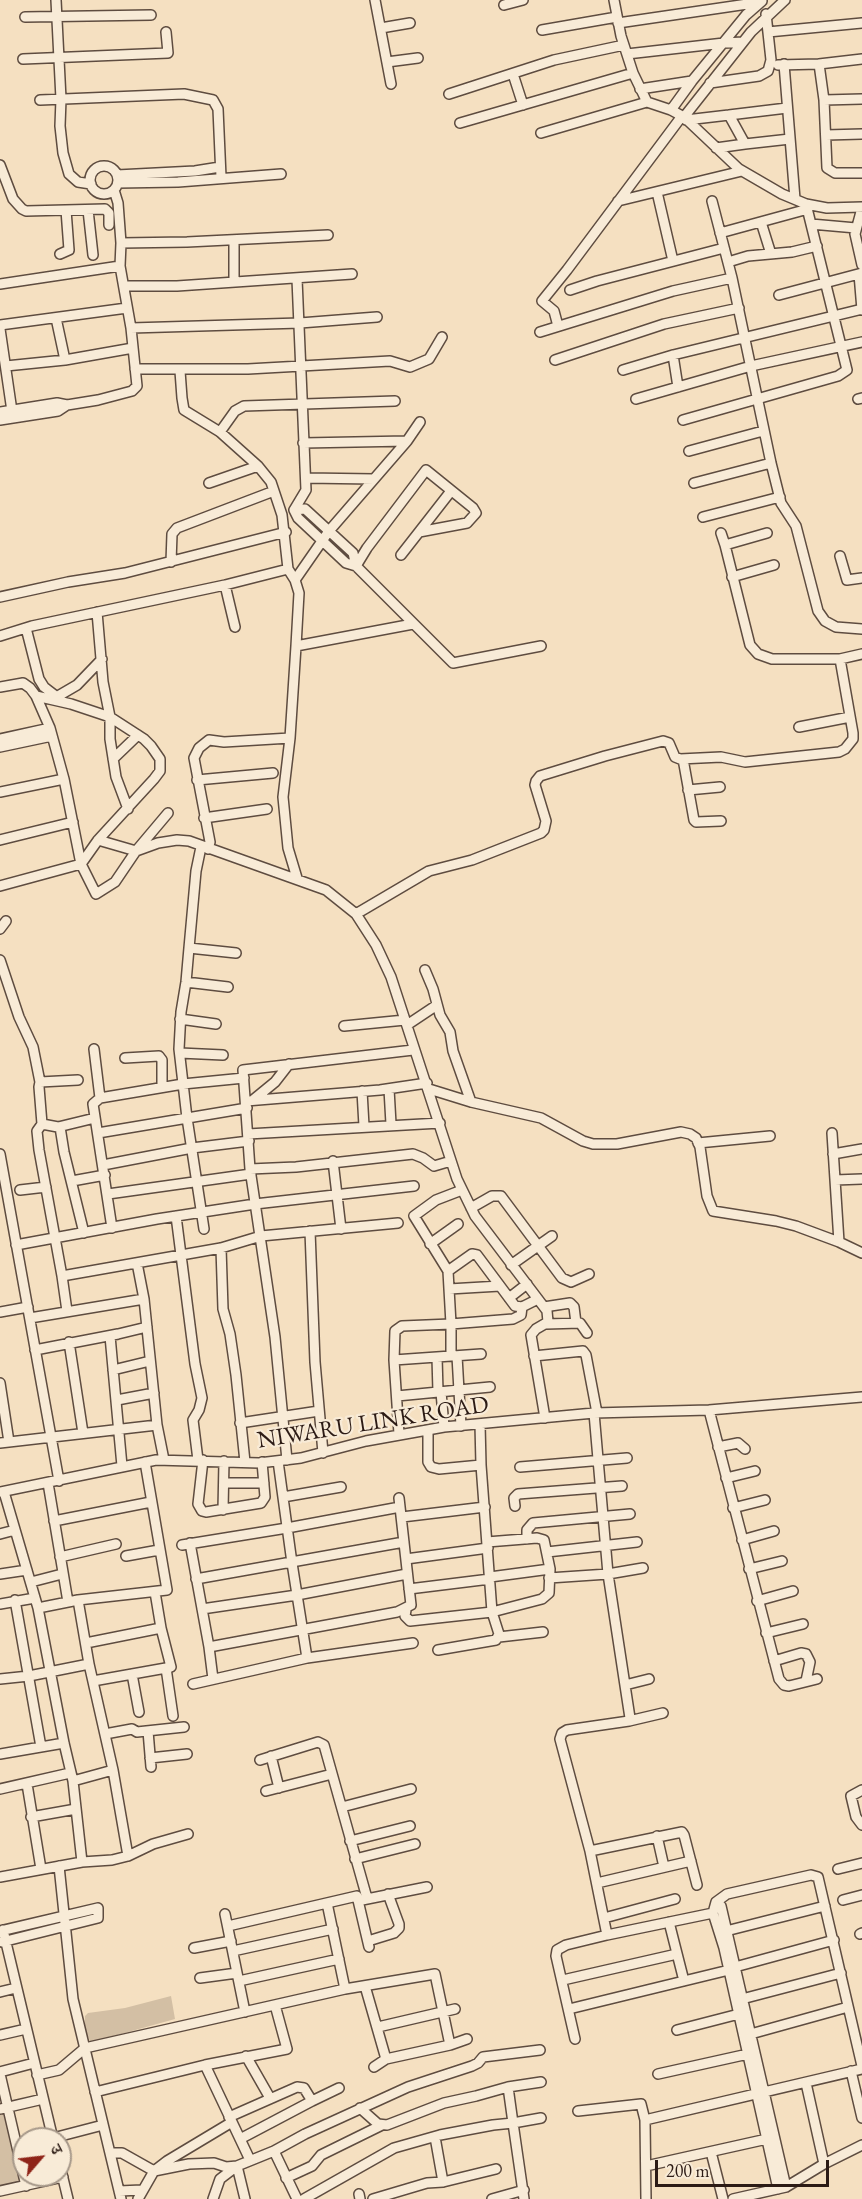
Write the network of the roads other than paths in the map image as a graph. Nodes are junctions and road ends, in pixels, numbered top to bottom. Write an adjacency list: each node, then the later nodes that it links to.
1 (56, 0): 9 (street)
2 (375, 0): 15 (street)
3 (523, 0): 7 (street)
4 (614, 0): 12 (street)
5 (785, 0): 10 (street)
6 (762, 1): 10 (street); 12 (street); 20 (street)
7 (504, 5)
8 (151, 15): 9 (street)
9 (57, 16): 11 (street); 22 (street)
10 (766, 16): 18 (street); 19 (street)
11 (25, 17)
12 (617, 20): 16 (street); 21 (street)
13 (410, 23): 15 (street)
14 (862, 23): 18 (street)
15 (381, 28): 26 (street)
16 (542, 30)
17 (166, 32): 22 (street)
18 (768, 32): 29 (street)
19 (743, 42): 20 (street); 33 (street)
20 (724, 43): 21 (street); 32 (street)
21 (625, 50): 30 (street); 31 (street)
22 (58, 57): 24 (street); 37 (street)
23 (418, 58): 26 (street)
24 (23, 59)
25 (862, 59): 28 (street)
26 (387, 62): 34 (street)
27 (784, 64): 28 (street); 29 (street); 43 (street)
28 (819, 64): 40 (street)
29 (771, 65): 33 (street)
30 (633, 73): 35 (street); 42 (street)
31 (513, 74): 36 (street); 42 (street)
32 (692, 81): 35 (street); 44 (street)
33 (710, 83): 46 (street)
34 (391, 84)
35 (640, 89): 41 (street)
36 (449, 94)
37 (61, 99): 39 (street); 56 (street); 60 (street)
38 (862, 99): 40 (street)
39 (40, 100)
40 (824, 100): 50 (street)
41 (647, 102): 44 (street); 48 (street)
42 (523, 105): 47 (street)
43 (787, 108): 45 (street); 51 (street)
44 (671, 110): 46 (street)
45 (729, 115): 46 (street); 52 (street)
46 (684, 118): 53 (street); 63 (street)
47 (460, 123)
48 (541, 133)
49 (862, 134): 50 (street)
50 (826, 135): 57 (street)
51 (790, 139): 52 (street); 62 (street)
52 (745, 144): 53 (street)
53 (716, 148): 55 (street)
54 (0, 165): 67 (street)
55 (742, 171): 61 (street); 62 (street)
56 (220, 172): 58 (street); 59 (street)
57 (862, 173)
58 (281, 174)
59 (116, 182): 60 (street); 60 (street); 76 (street)
60 (91, 184)
61 (657, 192): 63 (street); 82 (street)
62 (795, 199): 65 (street)
63 (618, 201): 95 (street)
64 (712, 201): 73 (street)
65 (807, 207): 66 (street); 69 (street); 70 (street)
66 (862, 208): 72 (street)
67 (66, 210): 68 (street); 79 (street)
68 (88, 210): 71 (street); 81 (street)
69 (761, 222): 73 (street); 80 (street)
70 (811, 224): 72 (street); 77 (street)
71 (109, 225)
72 (856, 228): 85 (street)
73 (720, 233): 78 (street)
74 (328, 235): 75 (street)
75 (234, 240): 76 (street); 89 (street)
76 (121, 243): 84 (street)
77 (817, 246): 80 (street); 90 (street)
78 (724, 248): 82 (street); 83 (street)
79 (60, 254)
80 (771, 254): 83 (street)
81 (93, 255)
82 (674, 261): 93 (street)
83 (728, 262): 87 (street)
84 (120, 266): 91 (street); 92 (street)
85 (861, 271): 90 (street); 99 (street)
86 (352, 274): 88 (street)
87 (732, 278): 97 (street); 104 (street)
88 (297, 279): 89 (street); 103 (street)
89 (234, 281): 92 (street)
90 (826, 282): 94 (street); 100 (street)
91 (0, 284)
92 (125, 286): 96 (street)
93 (570, 290)
94 (779, 295)
95 (542, 301): 98 (street); 104 (street)
96 (127, 308): 102 (street); 106 (street)
97 (739, 308): 109 (street); 115 (street)
98 (535, 310)
99 (862, 310): 100 (street)
100 (834, 316): 109 (street); 111 (street)
101 (377, 317): 103 (street)
102 (56, 318): 105 (street); 114 (street)
103 (300, 322): 106 (street); 116 (street)
104 (558, 326): 107 (street)
105 (0, 327): 117 (street)
106 (131, 328): 112 (street)
107 (540, 332)
108 (442, 337): 116 (street)
109 (745, 338): 113 (street); 118 (street)
110 (862, 343): 111 (street)
111 (841, 346): 118 (street); 123 (street)
112 (133, 348): 114 (street); 119 (street)
113 (673, 355): 120 (street); 122 (street)
114 (65, 360): 117 (street)
115 (555, 360)
116 (302, 365): 121 (street); 126 (street)
117 (6, 366): 128 (street)
118 (751, 366): 122 (street); 123 (street)
119 (135, 369): 121 (street); 128 (street)
120 (623, 369)
121 (180, 371): 132 (street)
122 (678, 387): 124 (street)
123 (757, 398): 130 (street); 133 (street)
124 (636, 399)
125 (395, 401): 126 (street)
126 (302, 404): 132 (street); 135 (street)
127 (0, 412): 128 (street)
128 (13, 414): 129 (street)
129 (0, 420)
130 (683, 420)
131 (420, 422): 134 (street)
132 (220, 432): 138 (street)
133 (763, 432): 136 (street); 137 (street)
134 (407, 441): 135 (street); 140 (street)
135 (303, 443): 139 (street)
136 (689, 451)
137 (771, 463): 142 (street); 145 (street)
138 (258, 466): 141 (street); 144 (street)
139 (306, 478): 140 (street); 146 (street)
140 (374, 479): 148 (street)
141 (208, 483)
142 (694, 483)
143 (451, 491): 150 (street); 150 (street); 159 (street)
144 (274, 492): 149 (street); 157 (street)
145 (780, 497): 147 (street); 170 (street)
146 (294, 510): 148 (street); 153 (street)
147 (703, 517)
148 (329, 531): 153 (street); 159 (street)
149 (286, 532): 157 (street); 160 (street)
150 (419, 532): 155 (street)
151 (721, 533): 154 (street)
152 (767, 533): 154 (street)
153 (322, 540): 159 (street); 163 (street)
154 (725, 545): 161 (street)
155 (401, 555)
156 (840, 556): 162 (street)
157 (171, 562): 165 (street)
158 (774, 565): 161 (street)
159 (356, 566): 167 (street)
160 (288, 570): 163 (street); 164 (street)
161 (732, 577): 176 (street)
162 (862, 578)
163 (295, 580): 172 (street)
164 (225, 585): 166 (street); 168 (street)
165 (0, 597)
166 (97, 612): 169 (street); 175 (street)
167 (413, 624): 172 (street); 173 (street)
168 (235, 627)
169 (26, 628): 171 (street); 179 (street)
170 (862, 629)
171 (0, 636)
172 (296, 646): 185 (street)
173 (541, 646)
174 (862, 654): 176 (street)
175 (102, 658): 179 (street); 180 (street)
176 (840, 658): 181 (street)
177 (0, 687): 178 (street)
178 (36, 696): 179 (street); 183 (street)
179 (55, 698): 180 (street)
180 (110, 717): 184 (street); 188 (street)
181 (850, 717): 182 (street); 189 (street)
182 (799, 727)
183 (51, 732): 186 (street); 187 (street); 191 (street)
184 (138, 735): 188 (street); 196 (street)
185 (290, 738): 192 (street); 207 (street)
186 (0, 739)
187 (0, 747)
188 (113, 759): 196 (street)
189 (683, 759): 194 (street); 209 (street)
190 (273, 773): 192 (street)
191 (64, 779): 195 (street); 201 (street)
192 (197, 780): 199 (street)
193 (720, 787): 194 (street)
194 (688, 790): 200 (street)
195 (0, 792)
196 (128, 809): 203 (street)
197 (267, 809): 199 (street)
198 (168, 813): 205 (street)
199 (204, 818): 204 (street)
200 (721, 821)
201 (73, 822): 202 (street); 206 (street)
202 (0, 840)
203 (98, 840): 205 (street); 206 (street)
204 (204, 848): 205 (street); 207 (street); 212 (street)
205 (136, 851): 206 (street)
206 (81, 864): 208 (street)
207 (297, 878): 209 (street)
208 (0, 886)
209 (356, 914): 220 (street)
210 (6, 921): 211 (street)
211 (0, 930)
212 (189, 948): 213 (street); 216 (street)
213 (236, 953)
214 (0, 960): 231 (street)
215 (425, 970): 218 (street)
216 (186, 982): 217 (street); 219 (street)
217 (228, 987)
218 (437, 1005): 220 (street); 238 (street)
219 (180, 1019): 221 (street); 225 (street)
220 (406, 1022): 222 (street); 224 (street)
221 (216, 1024)
222 (344, 1026)
223 (94, 1049): 237 (street)
224 (413, 1050): 228 (street); 233 (street)
225 (180, 1053): 226 (street); 232 (street)
226 (223, 1055)
227 (125, 1058): 234 (street)
228 (289, 1064): 229 (street); 239 (street)
229 (244, 1078): 232 (street); 239 (street)
230 (78, 1080): 231 (street)
231 (40, 1082): 243 (street)
232 (183, 1084): 234 (street); 241 (street)
233 (428, 1086): 235 (street); 238 (street); 242 (street)
234 (162, 1087): 237 (street)
235 (388, 1089): 236 (street); 244 (street)
236 (362, 1091): 239 (street); 245 (street)
237 (100, 1098): 240 (street)
238 (471, 1102): 251 (street)
239 (249, 1103): 241 (street); 250 (street)
240 (95, 1118): 246 (street); 247 (street)
241 (187, 1118): 247 (street); 252 (street)
242 (440, 1123): 244 (street); 257 (street)
243 (42, 1124): 246 (street); 264 (street)
244 (391, 1124): 245 (street)
245 (364, 1126): 250 (street)
246 (60, 1127): 262 (street)
247 (98, 1133): 258 (street)
248 (832, 1133): 255 (street)
249 (770, 1136): 251 (street)
250 (248, 1138): 252 (street); 259 (street)
251 (698, 1143): 285 (street)
252 (192, 1148): 258 (street); 263 (street)
253 (862, 1149): 255 (street)
254 (0, 1154): 266 (street)
255 (834, 1154): 261 (street)
256 (333, 1161): 257 (street); 259 (street); 270 (street)
257 (452, 1161): 268 (street)
258 (104, 1170): 262 (street); 269 (street)
259 (251, 1171): 263 (street); 271 (street)
260 (862, 1179): 261 (street)
261 (835, 1180): 285 (street)
262 (72, 1181): 281 (street)
263 (197, 1181): 269 (street); 273 (street)
264 (46, 1186): 267 (street); 284 (street)
265 (414, 1186): 270 (street)
266 (3, 1187): 287 (street)
267 (20, 1190)
268 (462, 1190): 272 (street); 286 (street)
269 (108, 1194): 277 (street)
270 (337, 1195): 271 (street); 278 (street)
271 (255, 1204): 273 (street); 282 (street)
272 (471, 1208): 288 (street); 291 (street)
273 (202, 1212): 274 (street); 279 (street)
274 (176, 1216): 277 (street); 292 (street)
275 (398, 1223): 278 (street)
276 (458, 1224): 286 (street)
277 (112, 1228): 281 (street)
278 (341, 1228): 280 (street)
279 (204, 1229)
280 (310, 1231): 282 (street); 333 (street)
281 (84, 1233): 284 (street)
282 (261, 1236): 289 (street); 336 (street)
283 (552, 1236): 288 (street)
284 (54, 1237): 287 (street); 298 (street)
285 (839, 1242): 290 (street)
286 (430, 1244): 296 (street)
287 (16, 1245): 305 (street)
288 (538, 1246): 294 (street); 297 (street)
289 (221, 1248): 292 (street); 338 (street)
290 (862, 1253)
291 (502, 1254): 294 (street); 295 (street)
292 (181, 1255): 293 (street); 354 (street)
293 (138, 1263): 298 (street); 303 (street)
294 (511, 1265): 299 (street)
295 (486, 1266): 296 (street); 300 (street)
296 (448, 1271): 301 (street)
297 (590, 1274)
298 (62, 1276): 307 (street)
299 (527, 1284): 302 (street); 304 (street)
300 (500, 1286): 301 (street); 302 (street)
301 (449, 1289): 310 (street)
302 (509, 1298): 306 (street)
303 (144, 1299): 307 (street); 313 (street)
304 (541, 1303): 306 (street); 311 (street); 312 (street)
305 (28, 1307): 308 (street); 309 (street)
306 (522, 1307): 310 (street)
307 (67, 1311): 309 (street)
308 (0, 1312)
309 (30, 1318): 317 (street)
310 (451, 1323): 319 (street); 322 (street)
311 (576, 1323): 312 (street); 314 (street)
312 (546, 1324): 320 (street)
313 (147, 1327): 315 (street); 323 (street)
314 (587, 1333)
315 (110, 1336): 316 (street); 324 (street)
316 (69, 1342): 317 (street); 345 (street)
317 (35, 1350): 347 (street)
318 (481, 1354): 319 (street)
319 (454, 1356): 321 (street); 327 (street)
320 (534, 1356): 335 (street); 337 (street)
321 (437, 1358): 322 (street); 328 (street)
322 (394, 1360): 330 (street)
323 (150, 1361): 324 (street); 329 (street)
324 (113, 1370): 332 (street)
325 (0, 1383): 348 (street)
326 (490, 1387): 327 (street)
327 (459, 1391): 328 (street); 341 (street)
328 (440, 1392): 330 (street); 342 (street)
329 (154, 1393): 332 (street); 340 (street)
330 (397, 1396): 346 (street)
331 (862, 1397): 334 (street, NIWARU LINK ROAD)
332 (117, 1400): 343 (street)
333 (319, 1410): 336 (street); 351 (street)
334 (709, 1410): 335 (street, NIWARU LINK ROAD); 349 (street)
335 (596, 1413): 337 (street, NIWARU LINK ROAD); 357 (street)
336 (284, 1417): 338 (street); 355 (street)
337 (545, 1418): 339 (street, NIWARU LINK ROAD)
338 (240, 1423): 359 (street)
339 (480, 1424): 341 (street, NIWARU LINK ROAD); 361 (street)
340 (157, 1425): 343 (street); 353 (street)
341 (461, 1426): 342 (street, NIWARU LINK ROAD)
342 (444, 1427): 344 (street, NIWARU LINK ROAD)
343 (119, 1429): 345 (street); 362 (street)
344 (428, 1430): 346 (street, NIWARU LINK ROAD); 361 (street)
345 (82, 1433): 347 (street)
346 (399, 1434): 351 (street, NIWARU LINK ROAD)
347 (51, 1437): 348 (street); 366 (street)
348 (5, 1443)
349 (718, 1447): 350 (street); 365 (street)
350 (745, 1449)
351 (323, 1453): 355 (street, NIWARU LINK ROAD)
352 (627, 1458): 357 (street)
353 (164, 1460): 354 (street, NIWARU LINK ROAD); 358 (street, NIWARU LINK ROAD)
354 (200, 1460): 356 (street, NIWARU LINK ROAD); 381 (street)
355 (283, 1460): 360 (street, NIWARU LINK ROAD); 374 (street)
356 (224, 1461): 359 (street, NIWARU LINK ROAD); 368 (street)
357 (600, 1461): 363 (street); 372 (street)
358 (145, 1462): 362 (street, NIWARU LINK ROAD); 376 (street)
359 (245, 1462): 360 (street, NIWARU LINK ROAD)
360 (262, 1462): 369 (street)
361 (481, 1465): 379 (street)
362 (122, 1466): 366 (street, NIWARU LINK ROAD)
363 (520, 1467)
364 (755, 1471): 365 (street)
365 (726, 1478): 380 (street)
366 (59, 1481): 367 (street, NIWARU LINK ROAD)
367 (48, 1483): 373 (street, NIWARU LINK ROAD); 384 (street)
368 (224, 1483): 369 (street); 381 (street)
369 (264, 1483): 381 (street)
370 (622, 1486): 372 (street)
371 (341, 1487): 374 (street)
372 (601, 1489): 377 (street); 383 (street)
373 (2, 1492): 386 (street)
374 (283, 1497): 385 (street)
375 (765, 1500): 380 (street)
376 (151, 1502): 384 (street); 396 (street)
377 (515, 1506)
378 (400, 1507): 379 (street); 385 (street); 391 (street)
379 (485, 1507): 394 (street)
380 (734, 1508): 390 (street)
381 (223, 1510)
382 (630, 1514): 383 (street)
383 (603, 1518): 389 (street); 395 (street)
384 (54, 1521): 399 (street)
385 (287, 1528): 402 (street); 412 (street)
386 (15, 1530): 388 (street); 405 (street)
387 (774, 1531): 390 (street)
388 (0, 1534)
389 (527, 1539): 394 (street); 397 (street)
390 (742, 1540): 404 (street)
391 (404, 1542): 400 (street); 402 (street)
392 (637, 1542): 395 (street)
393 (116, 1544): 399 (street)
394 (488, 1545): 400 (street); 411 (street)
395 (606, 1546): 397 (street); 410 (street)
396 (159, 1550): 398 (street); 416 (street)
397 (548, 1552): 406 (street)
398 (126, 1556)
399 (60, 1557): 408 (street)
400 (406, 1559): 409 (street)
401 (782, 1561): 404 (street)
402 (292, 1563): 412 (street); 417 (street)
403 (643, 1568): 410 (street)
404 (749, 1569): 421 (street)
405 (27, 1570): 407 (street); 413 (street)
406 (550, 1573): 410 (street); 411 (street); 426 (street)
407 (0, 1574)
408 (62, 1574): 413 (street); 420 (street)
409 (407, 1574): 414 (street); 417 (street)
410 (608, 1574): 449 (street)
411 (490, 1578): 414 (street); 426 (street)
412 (196, 1579): 424 (street)
413 (31, 1582): 418 (street)
414 (409, 1589): 425 (street)
415 (793, 1591): 421 (street)
416 (155, 1592): 420 (street); 428 (street)
417 (297, 1595): 424 (street); 429 (street)
418 (35, 1598): 419 (street); 423 (street)
419 (15, 1600): 422 (street); 443 (street)
420 (73, 1601): 423 (street); 433 (street)
421 (757, 1601): 431 (street)
422 (0, 1604)
423 (38, 1608): 441 (street)
424 (202, 1609): 435 (street)
425 (406, 1610): 426 (street); 429 (street)
426 (492, 1612): 432 (street)
427 (803, 1624): 431 (street)
428 (161, 1628): 433 (street); 440 (street)
429 (303, 1630): 435 (street); 437 (street)
430 (543, 1632): 432 (street)
431 (766, 1633): 438 (street)
432 (499, 1638): 436 (street)
433 (86, 1643): 439 (street)
434 (413, 1643): 437 (street)
435 (209, 1647): 445 (street)
436 (438, 1650)
437 (307, 1658): 445 (street)
438 (774, 1660): 438 (street)
439 (89, 1664): 441 (street); 447 (street)
440 (166, 1668): 442 (street); 452 (street)
441 (51, 1672): 443 (street); 457 (street)
442 (132, 1674): 447 (street); 450 (street)
443 (28, 1676): 444 (street); 458 (street)
444 (0, 1679)
445 (213, 1679): 448 (street)
446 (649, 1679): 449 (street)
447 (93, 1681): 456 (street)
448 (193, 1684)
449 (625, 1685): 453 (street)
450 (139, 1712)
451 (663, 1713): 453 (street)
452 (173, 1716)
453 (629, 1721): 481 (street)
454 (184, 1727): 455 (street)
455 (148, 1731): 456 (street); 460 (street)
456 (105, 1734): 463 (street)
457 (64, 1743): 458 (street); 465 (street)
458 (41, 1747): 459 (street)
459 (0, 1754)
460 (187, 1754)
461 (271, 1756): 462 (street); 464 (street); 467 (street)
462 (260, 1760)
463 (113, 1770): 465 (street); 482 (street)
464 (332, 1774): 467 (street); 472 (street)
465 (72, 1777): 466 (street); 473 (street)
466 (27, 1784): 468 (street); 474 (street)
467 (279, 1788): 471 (street)
468 (0, 1789)
469 (411, 1789): 472 (street)
470 (862, 1790): 475 (street)
471 (266, 1791)
472 (342, 1807): 479 (street)
473 (76, 1809): 474 (street); 485 (street)
474 (31, 1817): 489 (street)
475 (862, 1825)
476 (410, 1826): 479 (street)
477 (188, 1834): 482 (street)
478 (657, 1836): 481 (street); 484 (street); 488 (street)
479 (350, 1841): 483 (street)
480 (415, 1844): 483 (street)
481 (590, 1851): 492 (street)
482 (128, 1856): 485 (street)
483 (355, 1859): 497 (street)
484 (691, 1861): 488 (street); 493 (street)
485 (82, 1862): 487 (street)
486 (862, 1863): 490 (street)
487 (59, 1866): 489 (street); 505 (street)
488 (664, 1867): 492 (street)
489 (41, 1869): 491 (street)
490 (838, 1869)
491 (0, 1877)
492 (597, 1883): 504 (street)
493 (697, 1885)
494 (427, 1887): 495 (street)
495 (388, 1894): 497 (street); 497 (street)
496 (862, 1895): 499 (street)
497 (362, 1899): 500 (street)
498 (675, 1899): 504 (street)
499 (843, 1900)
500 (327, 1903): 507 (street); 508 (street)
501 (715, 1906): 502 (street); 506 (street); 510 (street); 519 (street)
502 (825, 1906): 510 (street); 512 (street)
503 (225, 1914): 507 (street)
504 (604, 1918): 511 (street)
505 (65, 1922): 509 (street); 513 (street); 546 (street)
506 (669, 1922): 511 (street); 517 (street)
507 (228, 1926): 514 (street)
508 (333, 1929): 516 (street); 518 (street)
509 (1, 1931): 513 (street)
510 (726, 1931): 519 (street)
511 (607, 1935): 523 (street)
512 (834, 1940): 519 (street); 520 (street)
513 (3, 1941): 526 (street)
514 (231, 1941): 515 (street); 516 (street)
515 (194, 1948)
516 (233, 1951): 521 (street)
517 (677, 1954): 523 (street); 524 (street)
518 (339, 1959): 521 (street); 527 (street)
519 (732, 1969): 524 (street); 529 (street); 536 (street)
520 (841, 1973): 529 (street); 531 (street)
521 (238, 1977): 522 (street); 534 (street)
522 (200, 1978)
523 (563, 1980): 533 (street)
524 (684, 1981): 533 (street)
525 (365, 1986): 527 (street); 535 (street); 537 (street)
526 (16, 1988): 528 (street); 539 (street)
527 (345, 1989): 530 (street)
528 (0, 1992)
529 (742, 1999): 542 (street)
530 (275, 2005): 534 (street); 549 (street)
531 (848, 2007): 538 (street); 542 (street)
532 (455, 2009): 535 (street)
533 (569, 2009): 543 (street)
534 (245, 2012): 546 (street)
535 (443, 2012): 537 (street); 545 (street)
536 (739, 2014): 540 (street); 542 (street)
537 (378, 2027): 550 (street)
538 (858, 2028): 554 (street)
539 (26, 2029): 541 (street); 551 (street)
540 (677, 2030)
541 (0, 2035)
542 (747, 2035): 548 (street); 564 (street)
543 (575, 2038)
544 (467, 2039): 545 (street)
545 (450, 2045): 550 (street)
546 (85, 2048): 558 (street); 563 (street)
547 (540, 2049): 568 (street)
548 (748, 2054): 557 (street); 564 (street)
549 (246, 2056): 552 (street); 565 (street)
550 (386, 2059): 553 (street)
551 (34, 2063): 556 (street); 558 (street)
552 (205, 2065): 563 (street); 573 (street)
553 (374, 2067)
554 (862, 2067): 555 (street)
555 (851, 2071): 560 (street); 572 (street)
556 (0, 2073): 569 (street)
557 (658, 2074)
558 (37, 2075): 566 (street)
559 (541, 2082): 561 (street)
560 (806, 2083): 564 (street); 589 (street)
561 (508, 2087): 575 (street); 577 (street)
562 (339, 2088): 567 (street)
563 (95, 2092): 576 (street)
564 (761, 2093): 574 (street); 583 (street); 597 (street)
565 (270, 2098): 567 (street); 573 (street)
566 (44, 2099): 569 (street); 578 (street)
567 (312, 2101): 582 (street)
568 (360, 2108): 577 (street); 585 (street)
569 (4, 2109): 581 (street)
570 (578, 2111): 574 (street)
571 (541, 2118): 575 (street)
572 (862, 2118)
573 (230, 2120): 582 (street); 593 (street)
574 (645, 2120): 591 (street)
575 (513, 2123): 580 (street); 599 (street)
576 (103, 2125): 579 (street); 587 (street)
577 (382, 2125): 594 (street)
578 (50, 2127)
579 (72, 2133)
580 (435, 2136): 595 (street); 605 (street)
581 (12, 2137)
582 (240, 2139): 588 (street)
583 (767, 2139): 586 (street); 597 (street)
584 (862, 2145): 589 (street)
585 (274, 2151): 588 (street); 594 (street)
586 (711, 2152): 591 (street); 609 (street)
587 (111, 2153): 593 (street); 600 (street)
588 (250, 2160): 590 (street)
589 (824, 2164): 597 (street)
590 (237, 2166): 593 (street); 602 (street); 603 (street)
591 (646, 2166): 608 (street)
592 (496, 2169): 595 (street)
593 (154, 2171): 601 (street)
594 (286, 2178): 604 (street)
595 (442, 2182): 606 (street)
596 (21, 2187): 598 (street)
597 (782, 2188): 610 (street)
598 (0, 2191)
599 (524, 2194): 607 (street)
600 (120, 2195): 601 (street)
601 (140, 2195)
602 (213, 2199)
603 (245, 2199)
604 (297, 2199)
605 (304, 2199)
606 (373, 2199)
607 (492, 2199)
608 (646, 2199)
609 (723, 2199)
610 (733, 2199)

